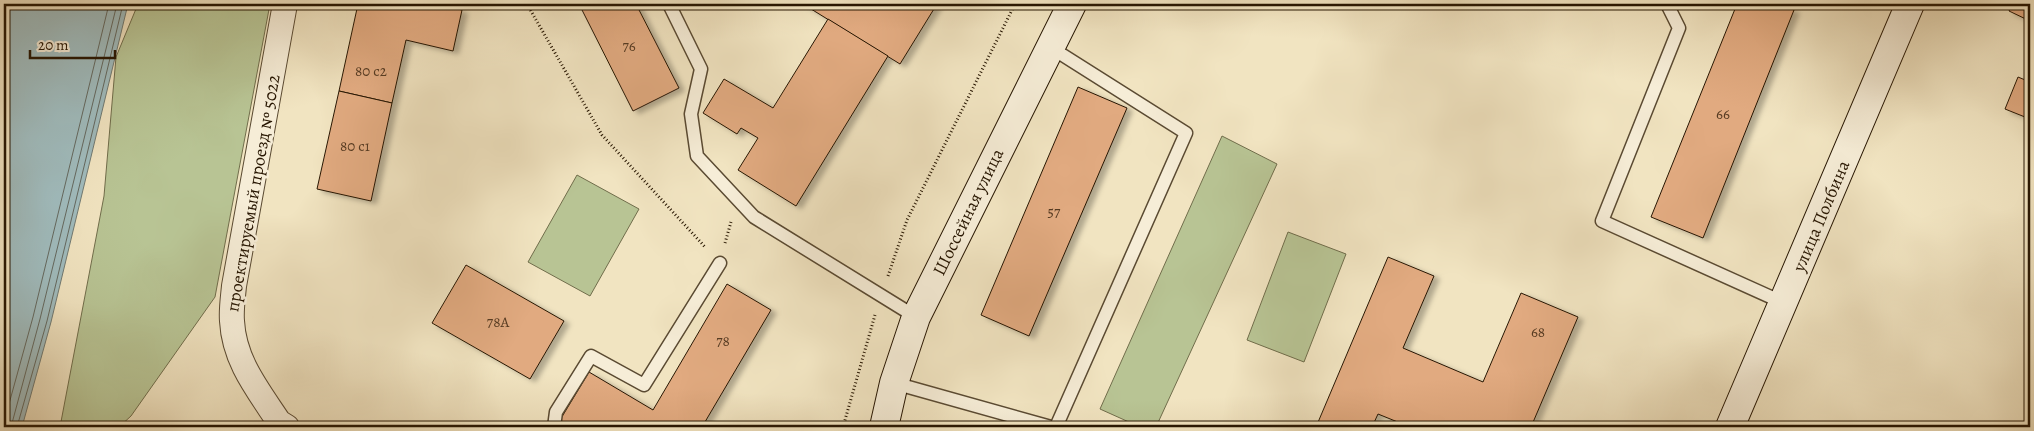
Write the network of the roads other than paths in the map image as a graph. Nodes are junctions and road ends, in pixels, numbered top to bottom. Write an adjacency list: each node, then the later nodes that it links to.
1 (285, 4): 11 (street, проектируемый проезд № 5022)
2 (669, 4): 9 (lane)
3 (1072, 4): 6 (main road, Шоссейная улица)
4 (1667, 4): 8 (lane)
5 (1910, 4): 8 (main road, улица Полбина)
6 (1050, 47): 9 (main road, Шоссейная улица); 15 (lane)
7 (720, 263): 12 (lane)
8 (1784, 303): 16 (main road, улица Полбина)
9 (916, 317): 10 (main road, Шоссейная улица)
10 (894, 383): 13 (main road, Шоссейная улица); 14 (lane)
11 (287, 427)
12 (554, 427)
13 (884, 427)
14 (1051, 427)
15 (1056, 427)
16 (1730, 427)

